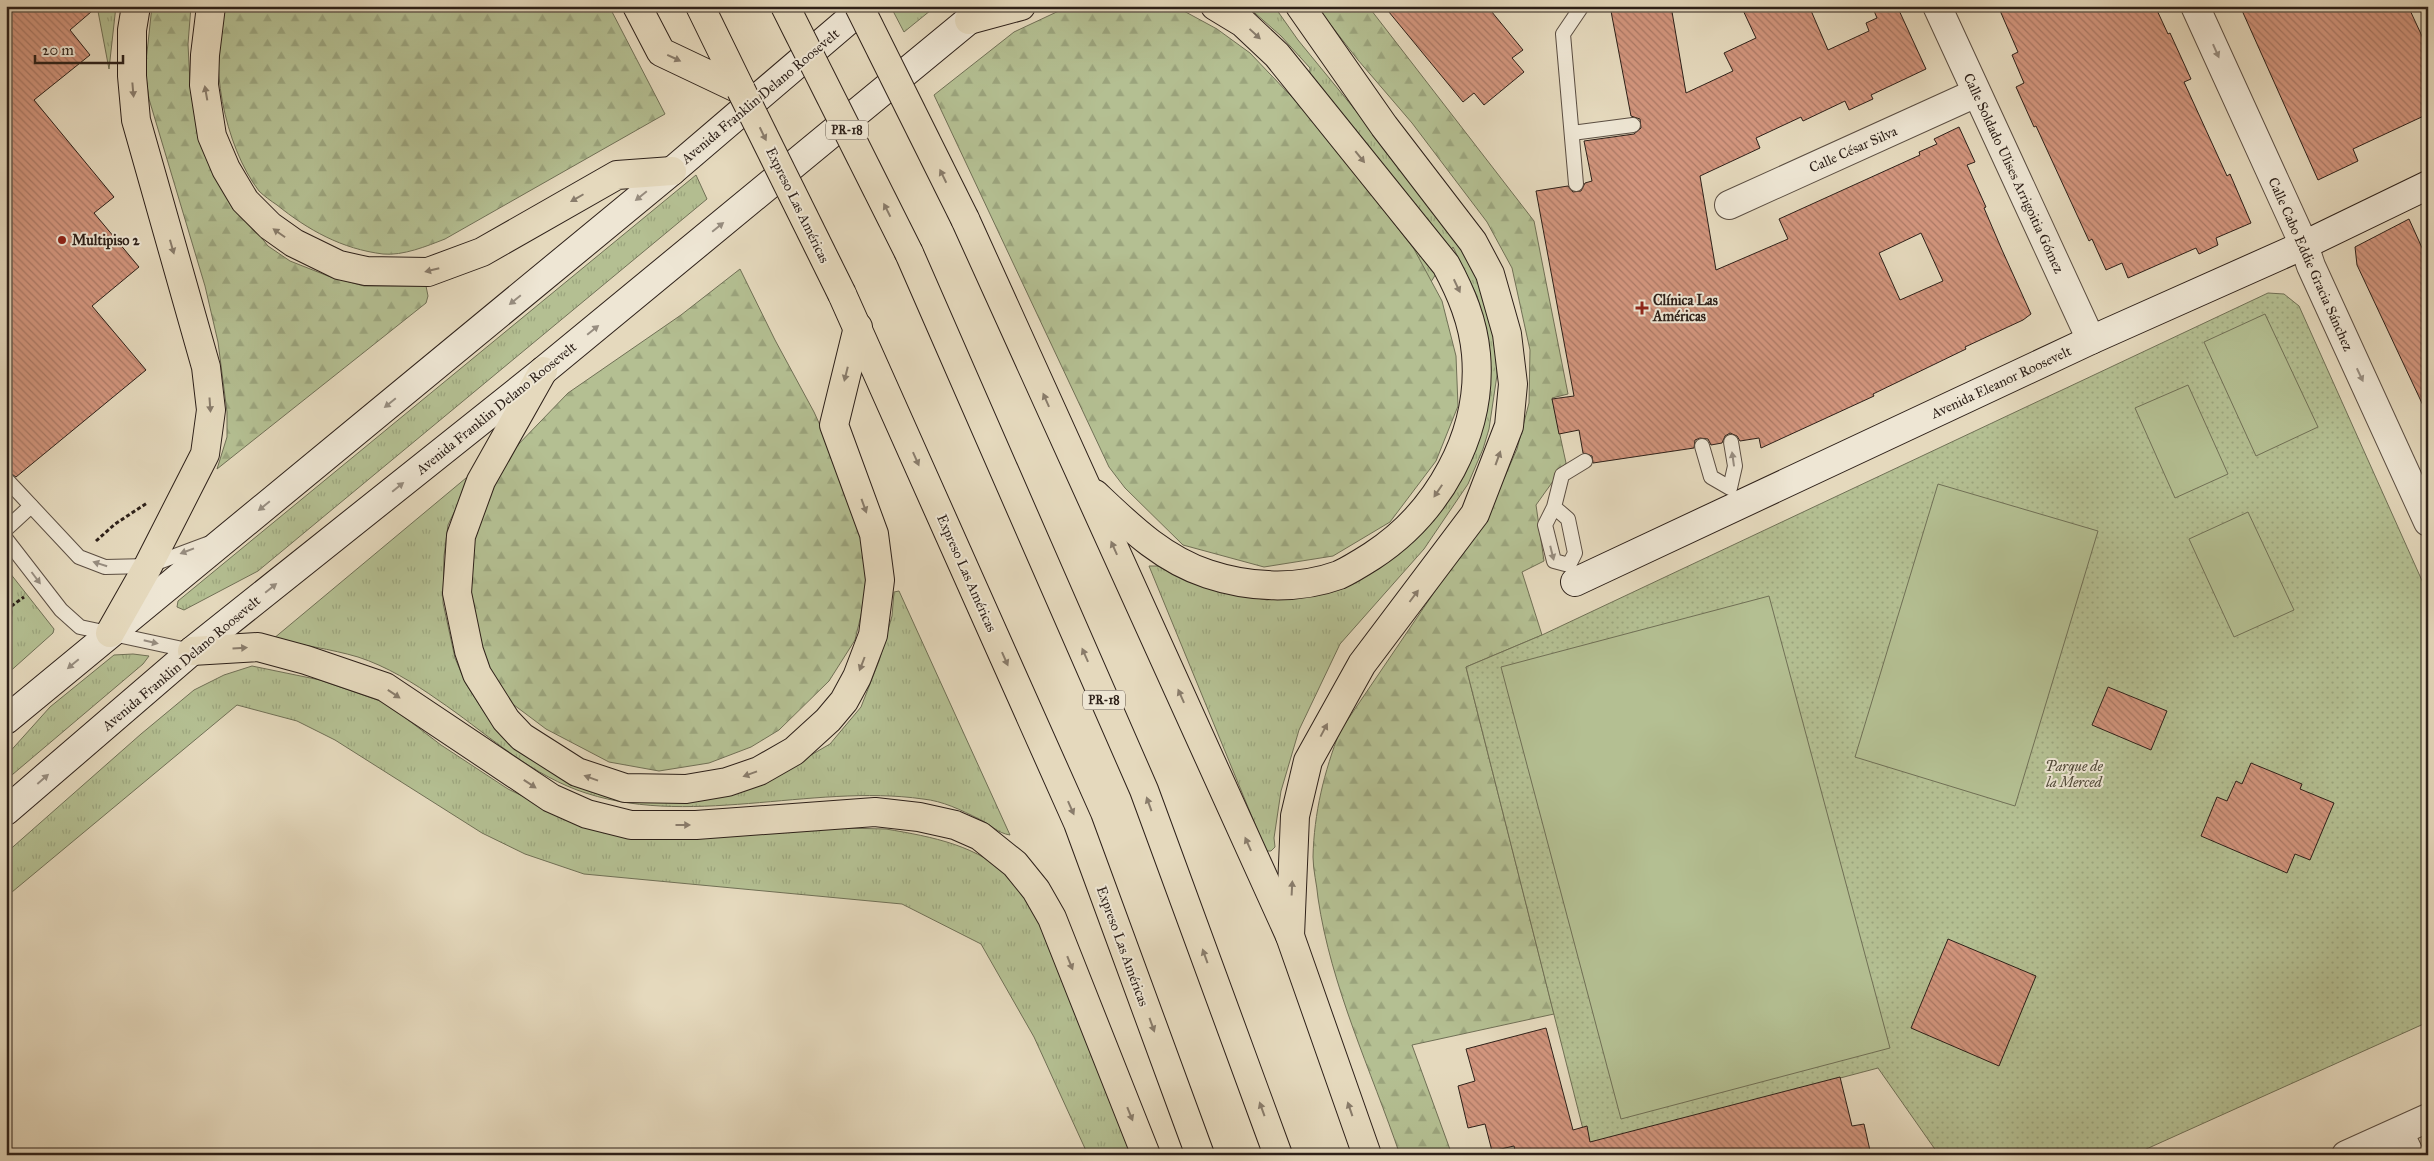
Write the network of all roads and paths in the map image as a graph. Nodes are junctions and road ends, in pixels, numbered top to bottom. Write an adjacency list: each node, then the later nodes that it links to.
1 (136, 6): 39 (highway, one-way to 39)
2 (212, 6): 19 (highway, one-way to 2)
3 (637, 6): 15 (highway, one-way to 15)
4 (700, 6): 15 (highway, Expreso Las Américas)
5 (785, 6): 50 (highway, PR-18, one-way to 5, bridge)
6 (860, 6): 31 (highway, one-way to 6, bridge)
7 (865, 6): 19 (main road, Avenida Franklin Delano Roosevelt)
8 (1021, 6): 14 (highway)
9 (1214, 6): 31 (highway, one-way to 31)
10 (1300, 6): 45 (highway, one-way to 10)
11 (1582, 6): 18 (lane)
12 (1937, 6): 16 (main road, Calle Soldado Ulises Arrigoitia Gómez)
13 (2196, 6): 23 (main road, Calle Cabo Eddie Gracia Sánchez, one-way to 23)
14 (978, 13): 26 (main road, Avenida Franklin Delano Roosevelt, one-way to 14)
15 (741, 90): 24 (highway, Expreso Las Américas, one-way to 24, bridge)
16 (1976, 93): 22 (main road, Calle César Silva); 25 (main road, Calle Soldado Ulises Arrigoitia Gómez)
17 (1633, 125): 18 (lane)
18 (1572, 133): 20 (lane)
19 (672, 171): 37 (main road, Avenida Franklin Delano Roosevelt, one-way to 37)
20 (1576, 184)
21 (2428, 185): 23 (main road, Avenida Eleanor Roosevelt)
22 (1729, 205)
23 (2304, 245): 25 (main road, Avenida Eleanor Roosevelt); 35 (main road, Calle Cabo Eddie Gracia Sánchez, one-way to 35)
24 (858, 326): 26 (highway, one-way to 26); 49 (highway, Expreso Las Américas, one-way to 49)
25 (2091, 340): 32 (main road, Avenida Eleanor Roosevelt)
26 (543, 371): 42 (main road, Avenida Franklin Delano Roosevelt, one-way to 26)
27 (1730, 442): 32 (lane, one-way to 27)
28 (1702, 446): 32 (lane)
29 (1585, 461): 34 (lane)
30 (6, 479): 33 (lane)
31 (1085, 486): 45 (highway, one-way to 31)
32 (1733, 497): 40 (main road, Avenida Eleanor Roosevelt)
33 (31, 506): 36 (lane); 39 (lane, one-way to 33)
34 (1554, 507): 40 (lane); 40 (lane, one-way to 40)
35 (2428, 522)
36 (6, 528)
37 (227, 537): 39 (lane, one-way to 39); 41 (main road, Avenida Franklin Delano Roosevelt)
38 (6, 539): 41 (lane, one-way to 41)
39 (148, 566): 41 (highway)
40 (1572, 574)
41 (110, 632): 42 (lane, one-way to 42); 43 (main road, Avenida Franklin Delano Roosevelt, one-way to 43)
42 (192, 651): 44 (main road, Avenida Franklin Delano Roosevelt, one-way to 42); 48 (highway, one-way to 48)
43 (6, 720)
44 (6, 811)
45 (1290, 936): 51 (highway, one-way to 45)
46 (2428, 1118): 47 (main road)
47 (2405, 1143): 52 (main road)
48 (1146, 1155)
49 (1200, 1155)
50 (1278, 1155)
51 (1367, 1155)
52 (2346, 1155)

